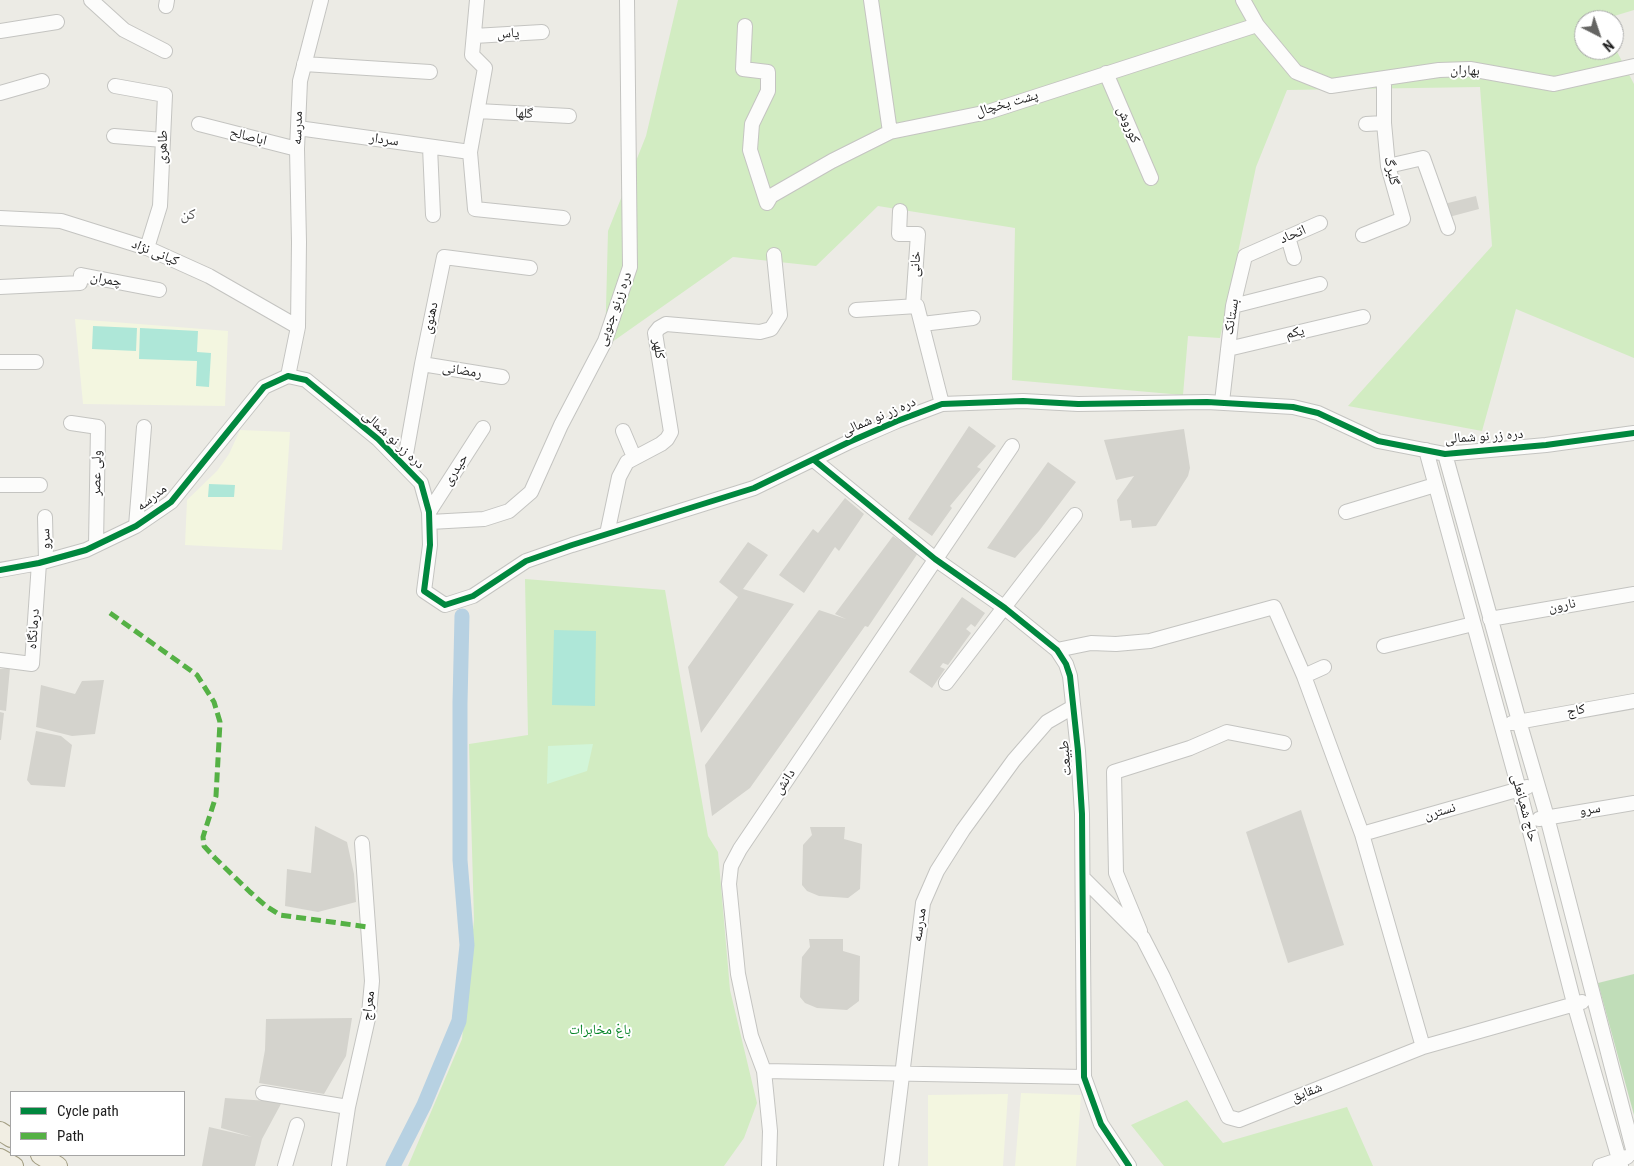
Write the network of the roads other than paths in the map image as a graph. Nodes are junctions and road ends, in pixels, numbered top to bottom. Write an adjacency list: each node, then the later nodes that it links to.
1 (91, 0): 13 (street)
2 (477, 0): 12 (street)
3 (627, 0): 84 (street, دره زرنو جنوبی)
4 (871, 0): 28 (street)
5 (1243, 0): 8 (street)
6 (317, 1): 14 (street, مدرسه)
7 (56, 22): 10 (street)
8 (1257, 25): 17 (street, پشت یخچال); 18 (street, بهاران)
9 (744, 26): 28 (street, پشت یخچال)
10 (0, 31)
11 (542, 32): 12 (street, یاس)
12 (474, 36): 22 (street)
13 (165, 51)
14 (304, 64): 16 (street); 27 (street, مدرسه)
15 (1634, 66): 18 (street, بهاران)
16 (430, 72)
17 (1106, 73): 28 (street, پشت یخچال); 35 (street, کوروش)
18 (1384, 78): 24 (street, گلبرگ)
19 (42, 81): 21 (street)
20 (115, 86): 30 (street, طاهری)
21 (0, 93)
22 (478, 111): 23 (street, گلها); 33 (street)
23 (569, 116)
24 (1384, 123): 26 (street); 34 (street, گلبرگ)
25 (199, 124): 32 (street, اباصالح)
26 (1366, 124)
27 (298, 128): 31 (street, سردار); 32 (street, مدرسه)
28 (890, 132)
29 (114, 136): 30 (street)
30 (163, 140): 45 (street, طاهری)
31 (430, 147): 33 (street, سردار); 37 (street)
32 (297, 149): 58 (street, مدرسه)
33 (470, 152): 39 (street)
34 (1388, 166): 41 (street); 42 (street, گلبرگ)
35 (1150, 178)
36 (900, 211): 52 (street, خانی)
37 (433, 215)
38 (0, 218): 45 (street, کیانی نژاد)
39 (563, 218)
40 (1320, 223): 43 (street, اتحاد)
41 (1448, 228)
42 (1363, 235)
43 (1288, 237): 44 (street, اتحاد); 47 (street)
44 (1266, 246): 53 (street, بستانک)
45 (147, 248): 58 (street, کیانی نژاد)
46 (774, 255): 75 (street, کلهر)
47 (1294, 258)
48 (530, 268): 62 (street, دهنوی)
49 (1320, 284): 53 (street)
50 (0, 287): 51 (street, چمران)
51 (160, 290)
52 (914, 306): 54 (street); 57 (street, خانی)
53 (1233, 306): 59 (street, بستانک)
54 (856, 310)
55 (974, 318): 57 (street)
56 (1363, 318): 59 (street, یکم)
57 (922, 324): 66 (street, خانی)
58 (298, 327): 63 (street, مدرسه)
59 (1228, 349): 65 (street, بستانک)
60 (0, 362): 61 (street)
61 (36, 362)
62 (422, 364): 64 (street, رمضانی); 77 (street, دهنوی)
63 (288, 376): 77 (street, دره زر نو شمالی); 85 (street, مدرسه)
64 (502, 377)
65 (1222, 402): 66 (street, دره زر نو شمالی); 73 (street, دره زر نو شمالی)
66 (942, 404): 76 (street, دره زر نو شمالی)
67 (71, 423): 87 (street, ولی عصر)
68 (144, 427): 85 (street)
69 (483, 428): 84 (street, حیدری)
70 (624, 431): 75 (street)
71 (1634, 433): 74 (street, دره زر نو شمالی)
72 (1012, 446): 88 (street, دانش)
73 (1426, 450): 74 (street, دره زر نو شمالی); 80 (street, حاج شعبانعلی)
74 (1445, 454): 93 (street, حاج شعبانعلی)
75 (634, 457): 86 (street, کلهر)
76 (814, 460): 86 (street, دره زر نو شمالی); 88 (street, طبیعت)
77 (404, 465): 84 (street, دره زر نو شمالی)
78 (0, 485): 79 (street)
79 (40, 485)
80 (1435, 485): 81 (street); 94 (street, حاج شعبانعلی)
81 (1346, 512)
82 (1075, 515): 92 (street)
83 (45, 517): 89 (street, سرو)
84 (430, 517): 86 (street, دره زر نو شمالی)
85 (136, 526): 87 (street, مدرسه)
86 (607, 534)
87 (96, 545): 89 (street, مدرسه)
88 (936, 559): 92 (street, طبیعت); 118 (street, دانش)
89 (42, 562): 90 (street, مدرسه); 97 (street, درمانگاه)
90 (0, 570)
91 (1634, 594): 93 (street, نارون)
92 (1005, 608): 96 (street, طبیعت); 100 (street)
93 (1490, 619): 103 (street, حاج شعبانعلی)
94 (1473, 624): 95 (street); 104 (street, حاج شعبانعلی)
95 (1384, 646)
96 (1057, 650): 99 (street); 102 (street, طبیعت)
97 (0, 660)
98 (1324, 667): 99 (street)
99 (1304, 676): 111 (street)
100 (946, 683)
101 (1634, 701): 103 (street, کاج)
102 (1073, 707): 113 (street, طبیعت); 119 (street, مدرسه)
103 (1519, 721): 104 (street, کاج); 106 (street, حاج شعبانعلی)
104 (1501, 725): 107 (street, حاج شعبانعلی)
105 (1284, 743): 114 (street, شقایق)
106 (1537, 784): 107 (street, نسترن); 109 (street, حاج شعبانعلی)
107 (1519, 789): 110 (street, حاج شعبانعلی); 111 (street, نسترن)
108 (1634, 803): 109 (street, سرو)
109 (1547, 817): 110 (street, سرو); 115 (street, حاج شعبانعلی)
110 (1527, 822): 116 (street, حاج شعبانعلی)
111 (1362, 834): 117 (street)
112 (362, 843): 122 (street, معراج)
113 (1083, 878): 114 (street, شقایق); 120 (street, طبیعت)
114 (1143, 938): 117 (street, شقایق)
115 (1594, 1000): 116 (street, شقایق); 124 (street, حاج شعبانعلی)
116 (1574, 1003): 117 (street, شقایق); 127 (street, حاج شعبانعلی)
117 (1423, 1047)
118 (764, 1071): 119 (street); 132 (street, دانش)
119 (901, 1074): 120 (street); 133 (street, مدرسه)
120 (1084, 1077): 134 (street, طبیعت)
121 (263, 1093): 122 (street)
122 (348, 1107): 131 (street, معراج)
123 (297, 1125): 130 (street)
124 (1634, 1154): 127 (street)
125 (42, 1156): 129 (main road)
126 (0, 1158): 128 (main road)
127 (1620, 1162): 135 (street)
128 (14, 1166)
129 (58, 1166)
130 (285, 1166)
131 (339, 1166)
132 (769, 1166)
133 (891, 1166)
134 (1129, 1166)
135 (1600, 1166)

